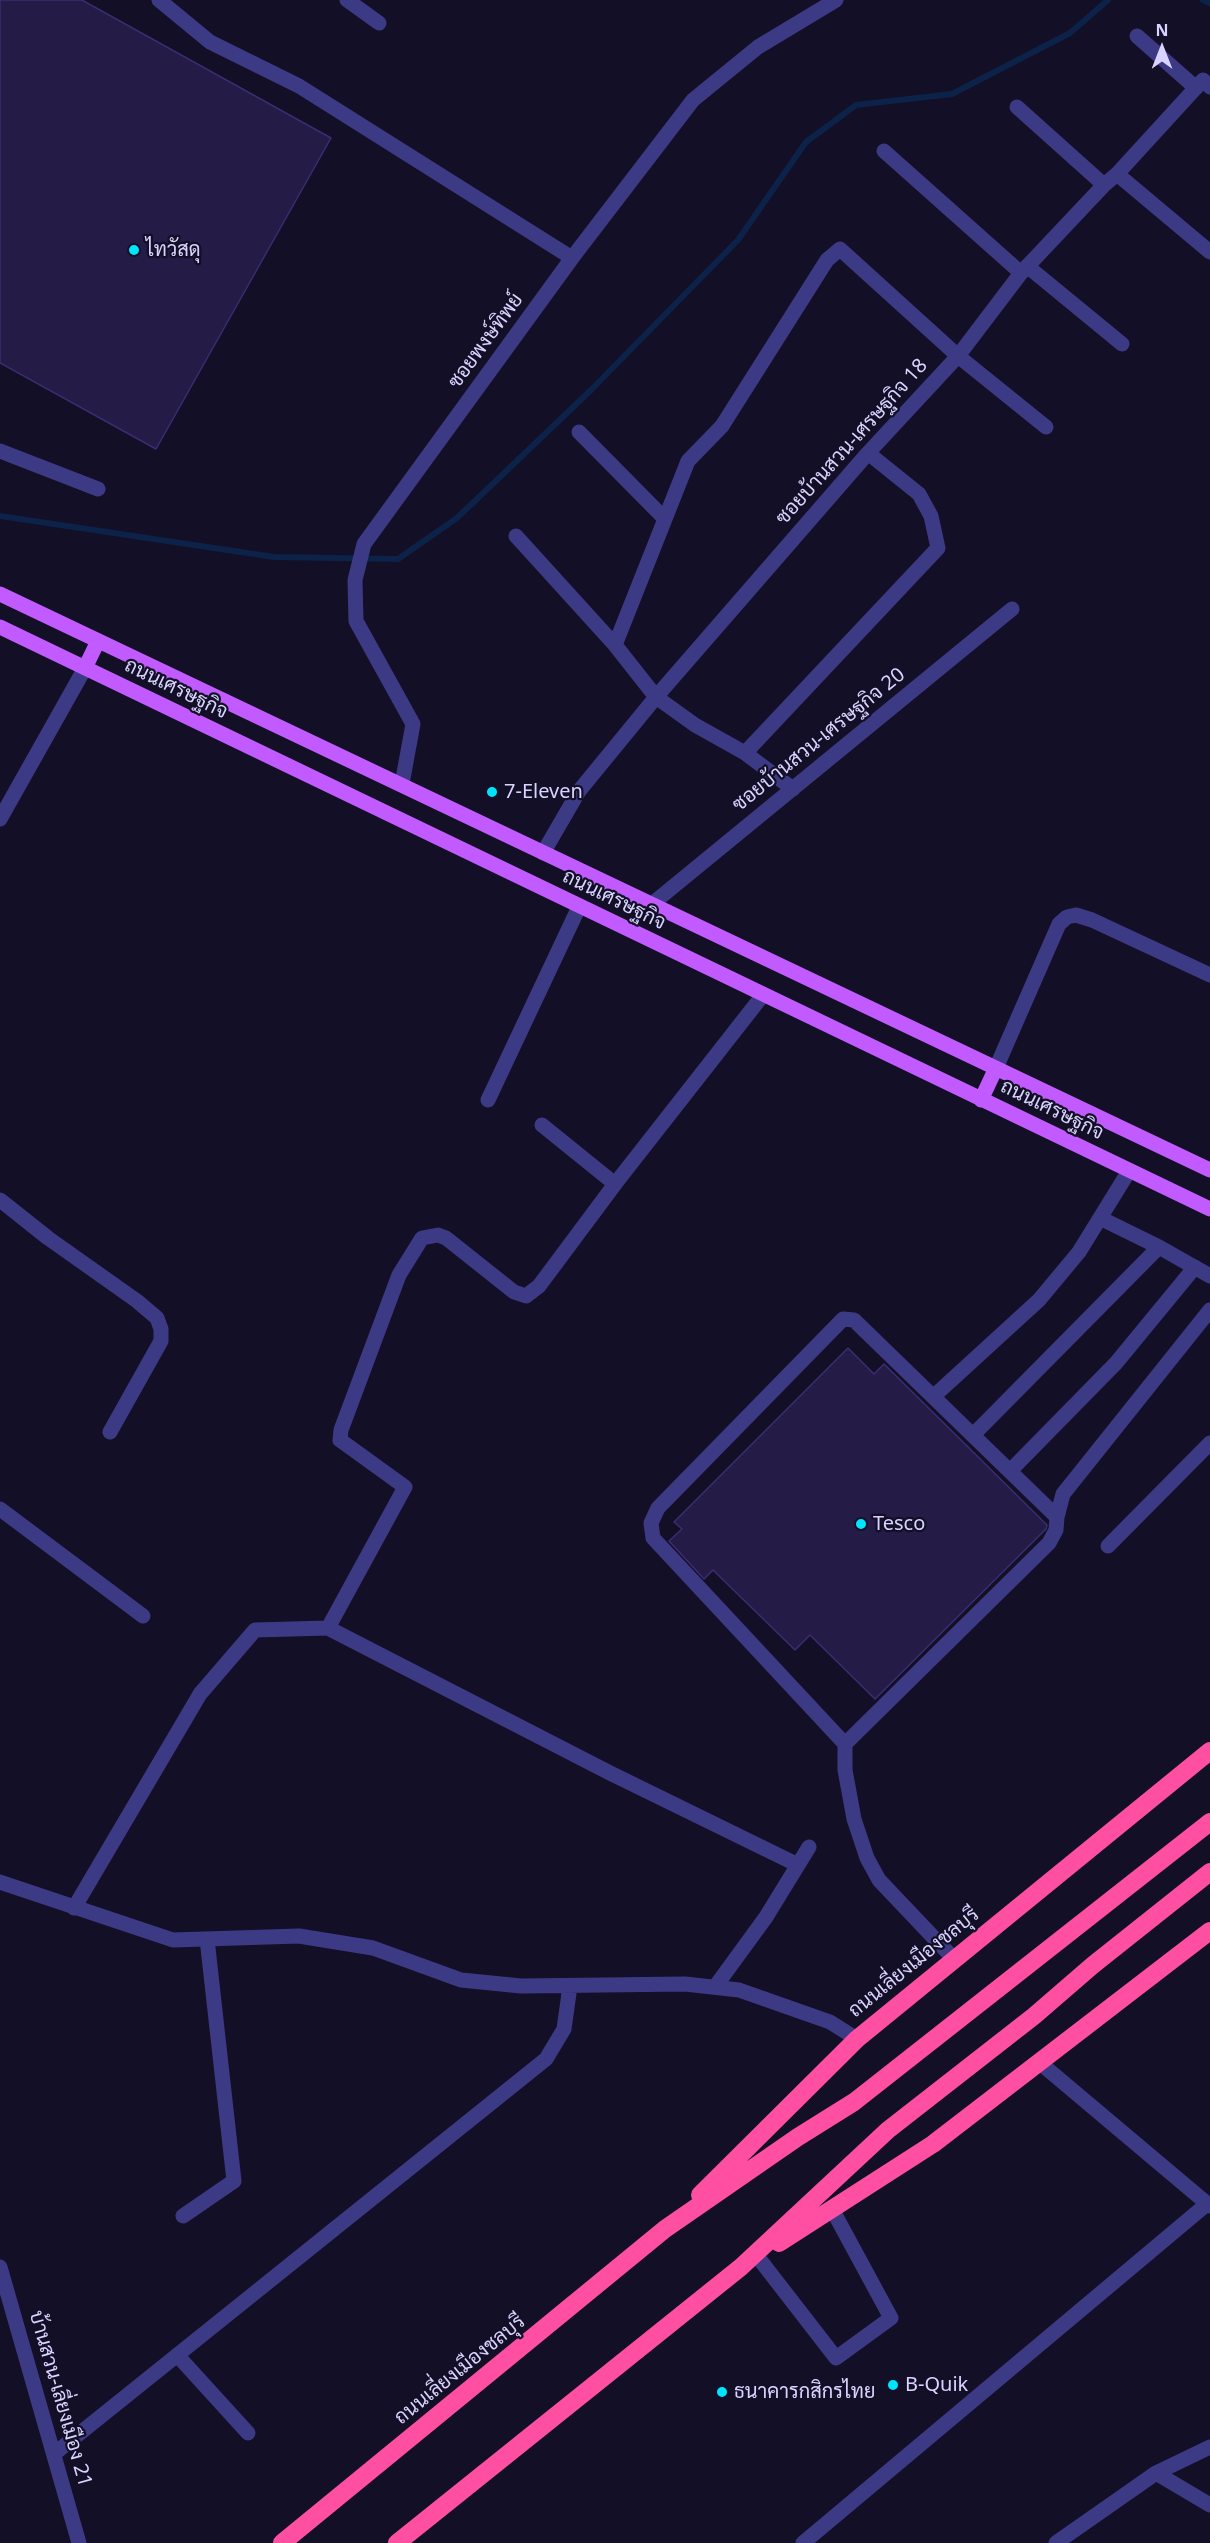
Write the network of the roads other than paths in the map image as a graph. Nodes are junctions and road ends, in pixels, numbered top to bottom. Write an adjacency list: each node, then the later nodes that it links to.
1 (159, 0): 12 (street)
2 (347, 0): 4 (street)
3 (836, 0): 12 (street, ซอยพงษ์ทิพย์)
4 (379, 23)
5 (1137, 36): 6 (street)
6 (1203, 87): 9 (street, ซอยบ้านสวน-เศรษฐกิจ 18)
7 (1017, 107): 10 (street)
8 (884, 151): 13 (street)
9 (1117, 174): 10 (street, ซอยบ้านสวน-เศรษฐกิจ 18); 11 (street)
10 (1104, 185): 13 (street, ซอยบ้านสวน-เศรษฐกิจ 18)
11 (1210, 252)
12 (572, 258): 31 (street, ซอยพงษ์ทิพย์)
13 (1024, 270): 14 (street); 15 (street, ซอยบ้านสวน-เศรษฐกิจ 18)
14 (1122, 344)
15 (958, 356): 16 (street); 19 (street, ซอยบ้านสวน-เศรษฐกิจ 18); 21 (street)
16 (1046, 428)
17 (579, 432): 21 (street)
18 (0, 451): 20 (street)
19 (868, 453): 29 (street, ซอยบ้านสวน-เศรษฐกิจ 18); 30 (street)
20 (98, 489)
21 (665, 519): 27 (street)
22 (516, 536): 27 (street)
23 (0, 594): 26 (main road, ถนนเศรษฐกิจ)
24 (1012, 609): 32 (street, ซอยบ้านสวน-เศรษฐกิจ 20)
25 (0, 627): 28 (main road, ถนนเศรษฐกิจ)
26 (98, 641): 28 (main road); 31 (main road, ถนนเศรษฐกิจ)
27 (615, 645): 29 (street)
28 (85, 668): 33 (street); 36 (main road, ถนนเศรษฐกิจ)
29 (656, 696): 30 (street); 34 (street, ซอยบ้านสวน-เศรษฐกิจ 18)
30 (745, 753): 32 (street)
31 (402, 784): 34 (main road, ถนนเศรษฐกิจ)
32 (793, 789): 35 (street, ซอยบ้านสวน-เศรษฐกิจ 20)
33 (0, 819)
34 (543, 853): 35 (main road, ถนนเศรษฐกิจ)
35 (652, 904): 39 (main road, ถนนเศรษฐกิจ)
36 (579, 907): 38 (main road, ถนนเศรษฐกิจ); 40 (street)
37 (1210, 975): 39 (street)
38 (763, 995): 41 (main road, ถนนเศรษฐกิจ); 45 (street)
39 (996, 1068): 41 (main road); 43 (main road, ถนนเศรษฐกิจ)
40 (488, 1100)
41 (981, 1100): 44 (main road, ถนนเศรษฐกิจ)
42 (542, 1125): 45 (street)
43 (1208, 1165)
44 (1129, 1171): 47 (main road, ถนนเศรษฐกิจ); 48 (street)
45 (615, 1184): 62 (street)
46 (0, 1200): 54 (street)
47 (1210, 1209)
48 (1100, 1218): 49 (street); 53 (street)
49 (1159, 1247): 50 (street); 55 (street)
50 (1195, 1267): 51 (street); 57 (street)
51 (1210, 1276)
52 (1210, 1310): 59 (street)
53 (933, 1396): 55 (street); 63 (street)
54 (110, 1431)
55 (973, 1435): 57 (street)
56 (1210, 1443): 60 (street)
57 (1010, 1471): 59 (street)
58 (0, 1509): 61 (street)
59 (1057, 1517): 63 (street)
60 (1108, 1546)
61 (143, 1616)
62 (328, 1628): 67 (street); 70 (street)
63 (846, 1744): 73 (street)
64 (1210, 1751): 73 (highway, ถนนเลี่ยงเมืองชลบุรี)
65 (1210, 1822): 81 (highway, ถนนเลี่ยงเมืองชลบุรี)
66 (809, 1847): 67 (street)
67 (798, 1865): 75 (street)
68 (1210, 1872): 84 (highway)
69 (0, 1882): 70 (street)
70 (74, 1908): 72 (street)
71 (1210, 1931): 77 (highway)
72 (207, 1939): 74 (street); 80 (street)
73 (954, 1959): 76 (highway, ถนนเลี่ยงเมืองชลบุรี)
74 (570, 1986): 75 (street); 85 (street)
75 (715, 1987): 76 (street)
76 (857, 2038): 81 (highway, ถนนเลี่ยงเมืองชลบุรี)
77 (1039, 2062): 78 (street); 79 (highway)
78 (1209, 2205): 94 (street)
79 (832, 2209): 82 (highway); 82 (street)
80 (183, 2216)
81 (666, 2229): 92 (highway, ถนนเลี่ยงเมืองชลบุรี)
82 (758, 2256): 84 (highway)
83 (0, 2267): 88 (street, บ้านสวน-เลี่ยงเมือง 21)
84 (741, 2267): 93 (highway)
85 (177, 2355): 86 (street); 88 (street)
86 (248, 2433)
87 (1210, 2447): 89 (street)
88 (54, 2454): 91 (street, บ้านสวน-เลี่ยงเมือง 21)
89 (1156, 2473): 90 (street); 95 (street)
90 (1210, 2505)
91 (79, 2543)
92 (282, 2543)
93 (397, 2543)
94 (803, 2543)
95 (1056, 2543)

